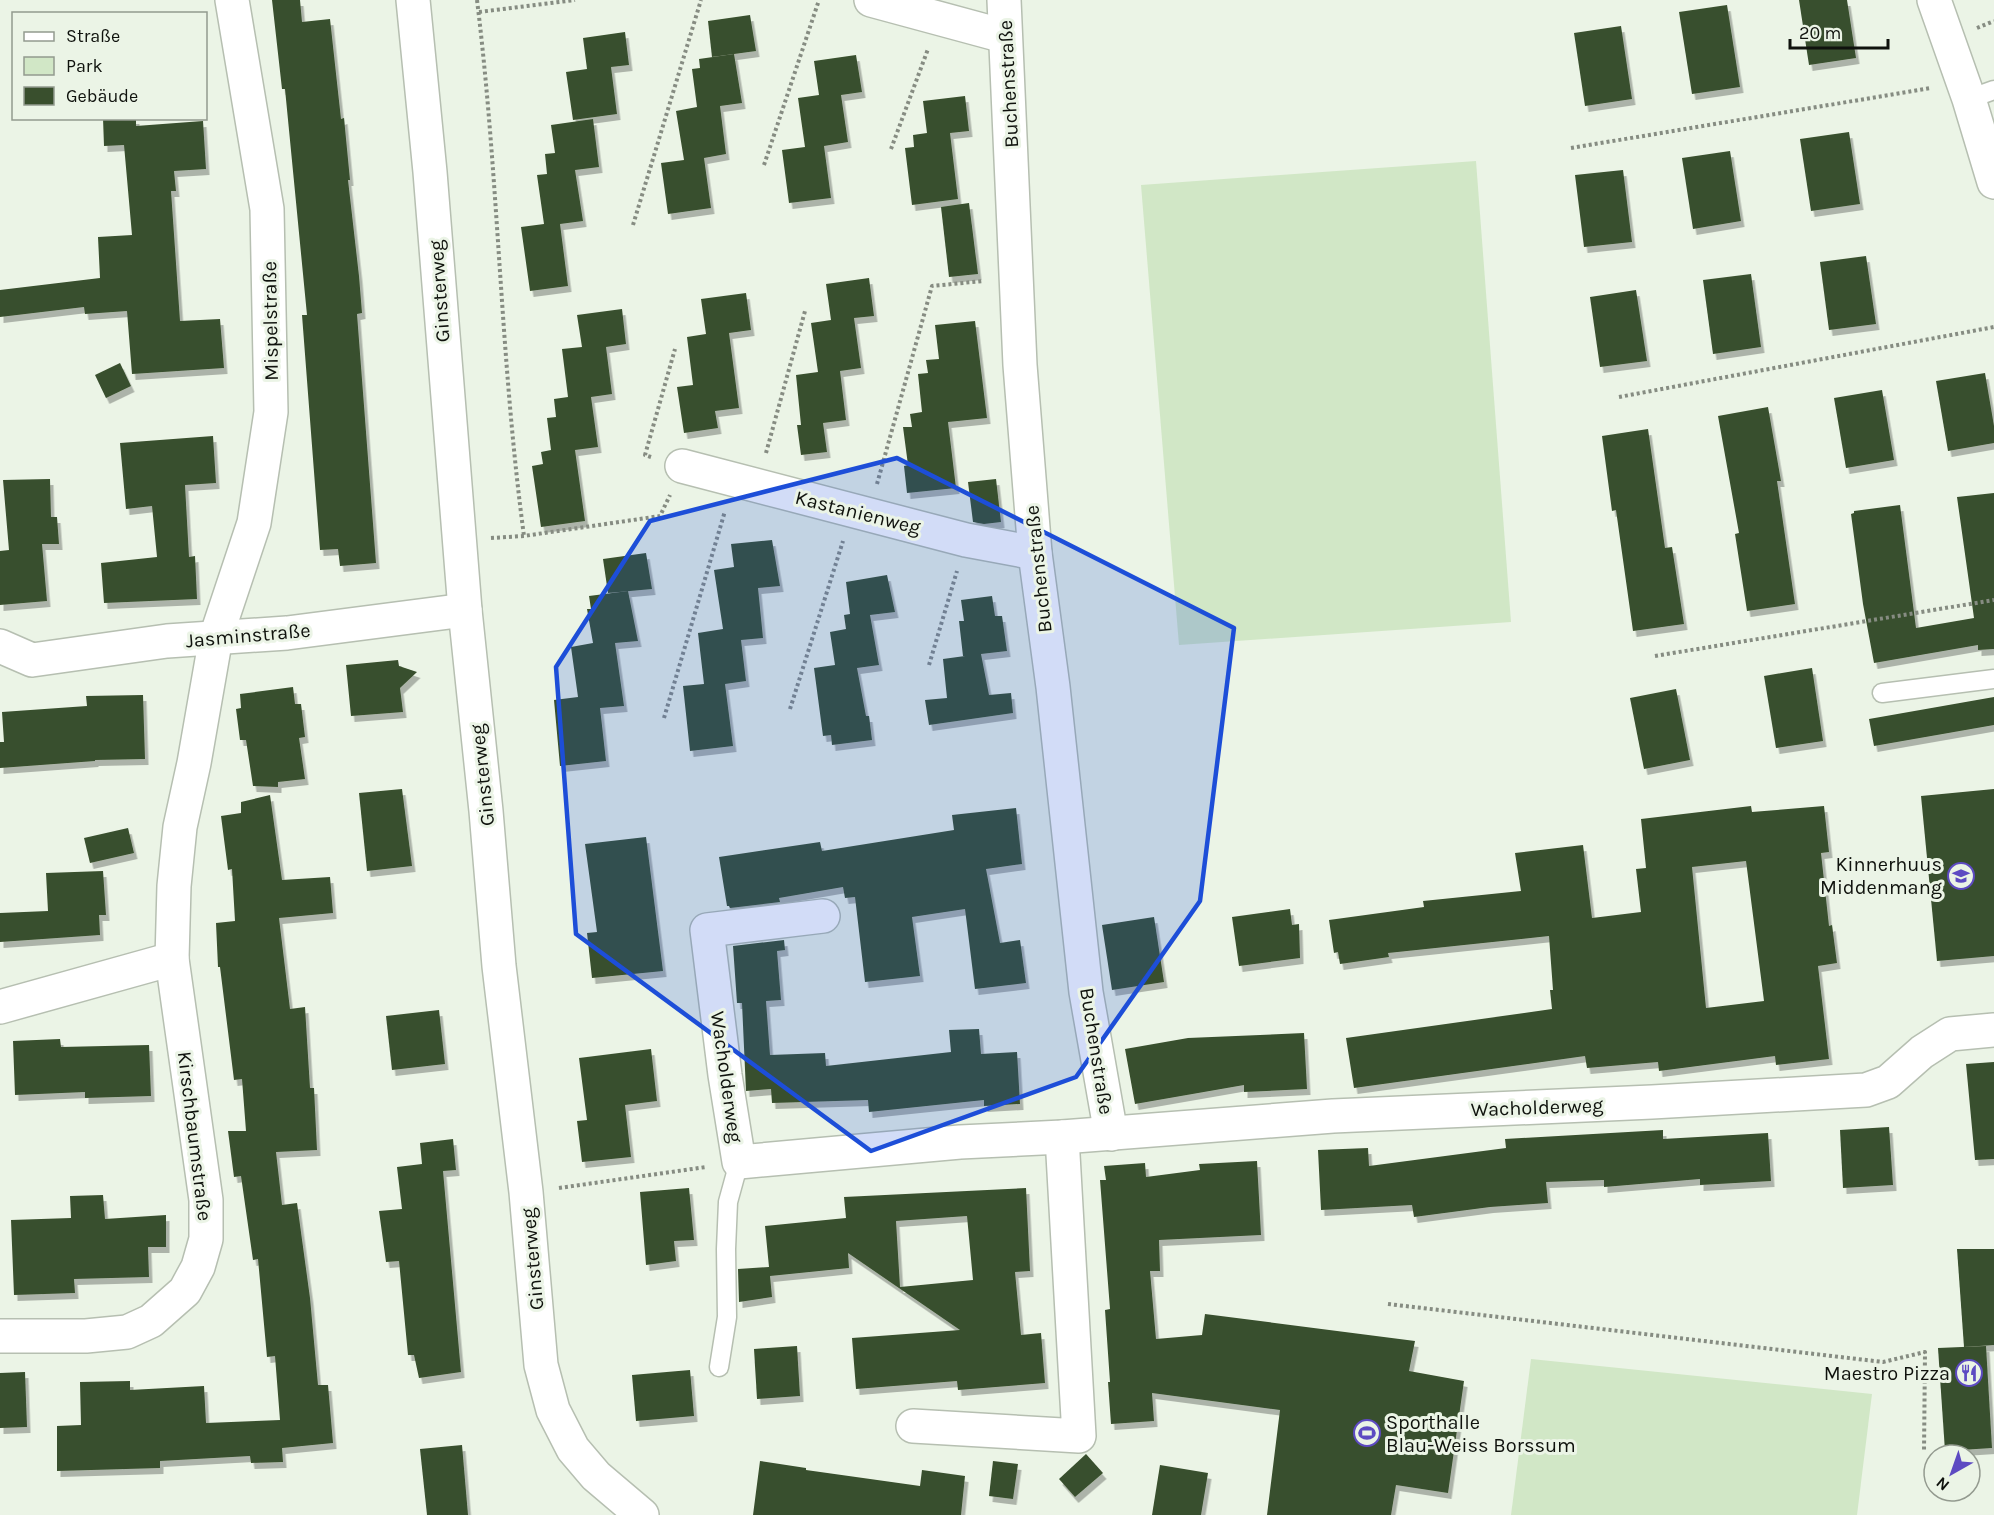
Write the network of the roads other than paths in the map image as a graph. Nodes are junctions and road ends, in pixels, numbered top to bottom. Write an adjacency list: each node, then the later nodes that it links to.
1 (232, 0): 12 (street, Mispelstraße)
2 (413, 0): 11 (street, Ginsterweg)
3 (871, 0): 6 (street)
4 (1004, 0): 6 (street, Buchenstraße)
5 (1934, 0): 7 (street)
6 (1004, 36): 10 (street, Buchenstraße)
7 (1975, 90): 8 (street)
8 (1994, 182)
9 (682, 466): 10 (street, Kastanienweg)
10 (1035, 553): 22 (street, Buchenstraße)
11 (465, 610): 12 (street, Jasminstraße); 28 (street, Ginsterweg)
12 (216, 637): 14 (street, Jasminstraße); 19 (street, Kirschbaumstraße)
13 (0, 646): 14 (street)
14 (32, 660): 15 (street, Jasminstraße)
15 (0, 670)
16 (1994, 679): 17 (lane)
17 (1882, 693)
18 (823, 916): 24 (street, Wacholderweg)
19 (172, 959): 20 (street); 25 (street, Kirschbaumstraße)
20 (0, 1007)
21 (1994, 1030): 22 (street, Wacholderweg)
22 (1111, 1134): 23 (street, Wacholderweg)
23 (1062, 1137): 24 (street, Wacholderweg); 27 (street)
24 (739, 1162): 26 (lane)
25 (0, 1336)
26 (719, 1367)
27 (913, 1426)
28 (642, 1515)

